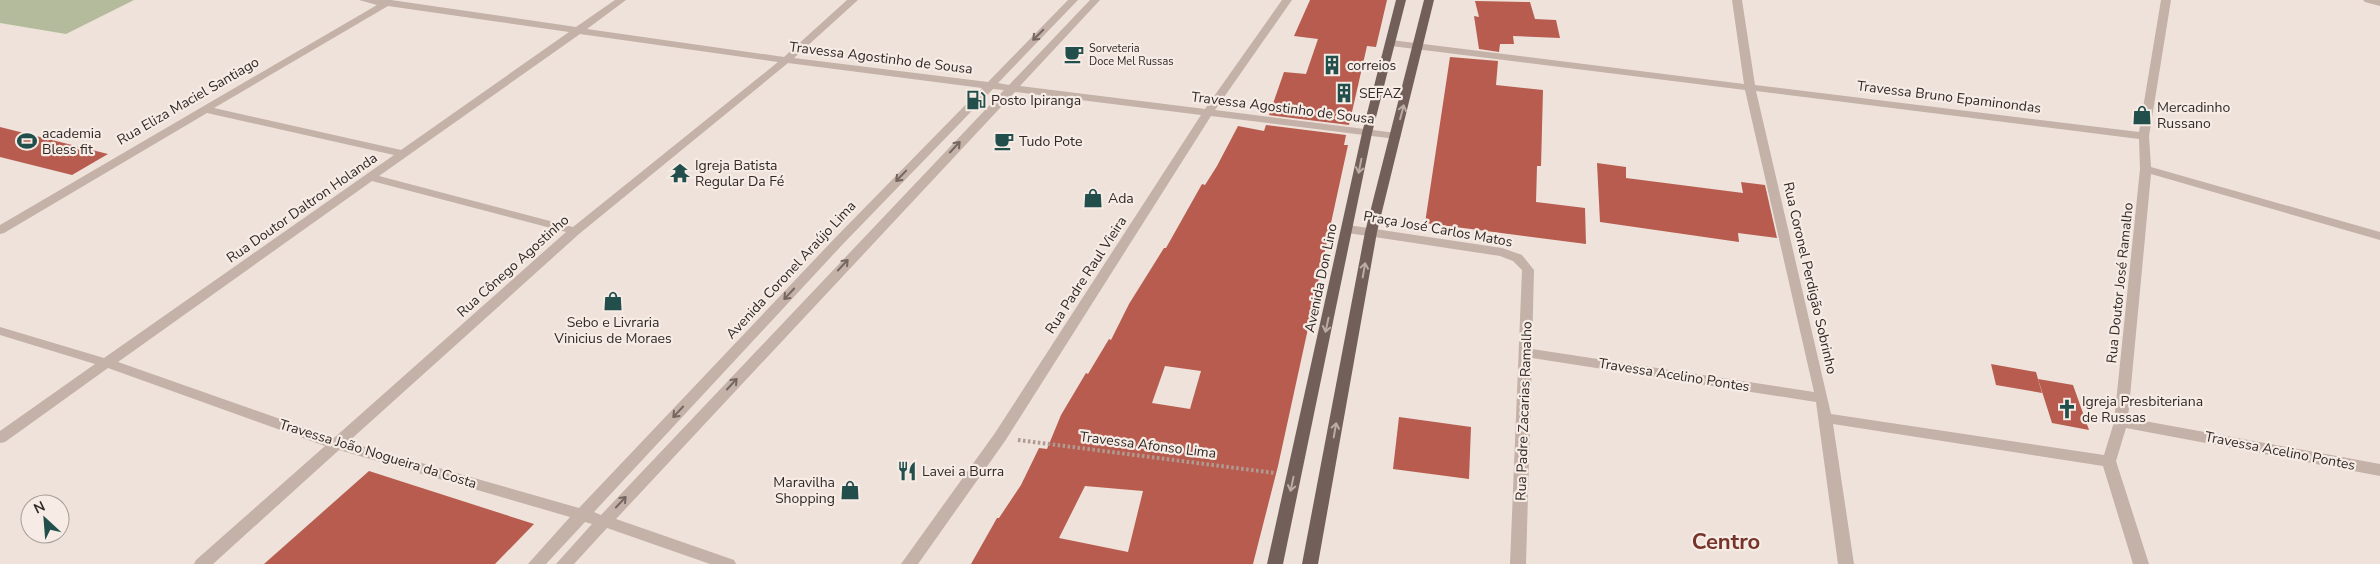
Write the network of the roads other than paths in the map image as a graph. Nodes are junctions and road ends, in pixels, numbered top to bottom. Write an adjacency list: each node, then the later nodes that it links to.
1 (364, 0): 12 (street, Travessa Agostinho de Sousa)
2 (621, 0): 14 (street, Rua Doutor Daltron Holanda)
3 (853, 0): 17 (street, Rua Cônego Agostinho)
4 (1073, 0): 18 (street, Avenida Coronel Araújo Lima, one-way to 18)
5 (1095, 0): 19 (street)
6 (1286, 0): 22 (street, Rua Padre Raul Vieira)
7 (1401, 0): 15 (main road, Avenida Don Lino)
8 (1430, 0): 16 (main road)
9 (1737, 0): 20 (street, Rua Coronel Perdigão Sobrinho)
10 (2166, 0): 25 (street, Rua Doutor José Ramalho)
11 (2368, 0): 13 (street)
12 (389, 2): 14 (street, Travessa Agostinho de Sousa); 21 (street, Rua Eliza Maciel Santiago)
13 (2380, 3)
14 (579, 31): 17 (street, Travessa Agostinho de Sousa); 26 (street, Rua Doutor Daltron Holanda)
15 (1391, 43): 16 (street, Travessa Bruno Epaminondas); 23 (main road, Avenida Don Lino)
16 (1419, 46): 20 (street, Travessa Bruno Epaminondas); 24 (main road, one-way to 16)
17 (786, 60): 18 (street, Travessa Agostinho de Sousa); 33 (street, Rua Cônego Agostinho)
18 (988, 85): 19 (street, Travessa Agostinho de Sousa); 27 (street, Avenida Coronel Araújo Lima)
19 (1010, 88): 22 (street, Travessa Agostinho de Sousa); 28 (street, one-way to 19)
20 (1750, 88): 25 (street, Travessa Bruno Epaminondas); 44 (street, Rua Coronel Perdigão Sobrinho)
21 (203, 109): 26 (street); 32 (street, Rua Eliza Maciel Santiago)
22 (1208, 114): 23 (street, Travessa Agostinho de Sousa); 57 (street, Rua Padre Raul Vieira)
23 (1367, 132): 24 (street, Travessa Agostinho de Sousa); 31 (main road, Avenida Don Lino, one-way to 31)
24 (1396, 136): 34 (main road)
25 (2144, 136): 29 (street, Rua Doutor José Ramalho)
26 (404, 154): 30 (street, Rua Doutor Daltron Holanda)
27 (915, 162): 28 (street); 36 (street, Avenida Coronel Araújo Lima, one-way to 36)
28 (936, 166): 37 (street)
29 (2146, 169): 35 (street); 46 (street, Rua Doutor José Ramalho)
30 (372, 178): 33 (street); 41 (street, Rua Doutor Daltron Holanda)
31 (1348, 229): 34 (street, Praça José Carlos Matos); 58 (main road, Avenida Don Lino, one-way to 58)
32 (0, 230)
33 (575, 231): 48 (street, Rua Cônego Agostinho)
34 (1371, 232): 38 (street, Praça José Carlos Matos); 59 (main road, one-way to 34)
35 (2380, 236)
36 (840, 241): 37 (street); 42 (street, Avenida Coronel Araújo Lima, one-way to 42)
37 (862, 245): 43 (street, one-way to 37)
38 (1522, 260): 40 (street, Rua Padre Zacarias Ramalho)
39 (0, 331): 41 (street, Travessa João Nogueira da Costa)
40 (1526, 353): 44 (street, Travessa Acelino Pontes); 60 (street, Rua Padre Zacarias Ramalho)
41 (107, 362): 47 (street, Rua Doutor Daltron Holanda); 48 (street, Travessa João Nogueira da Costa)
42 (725, 362): 43 (street); 51 (street, Avenida Coronel Araújo Lima, one-way to 51)
43 (747, 368): 52 (street, one-way to 43)
44 (1822, 398): 45 (street, Rua Coronel Perdigão Sobrinho)
45 (1824, 418): 49 (street); 61 (street, Rua Coronel Perdigão Sobrinho)
46 (2121, 422): 49 (street, Rua Doutor José Ramalho); 50 (street, Travessa Acelino Pontes)
47 (0, 438)
48 (335, 444): 51 (street, Travessa João Nogueira da Costa); 53 (street, Rua Cônego Agostinho)
49 (2109, 461): 62 (street)
50 (2380, 470)
51 (580, 515): 52 (street, Travessa João Nogueira da Costa); 54 (street, Avenida Coronel Araújo Lima)
52 (603, 521): 55 (street); 56 (street, Travessa João Nogueira da Costa)
53 (202, 564)
54 (536, 564)
55 (564, 564)
56 (728, 564)
57 (909, 564)
58 (1275, 564)
59 (1310, 564)
60 (1518, 564)
61 (1846, 564)
62 (2141, 564)

